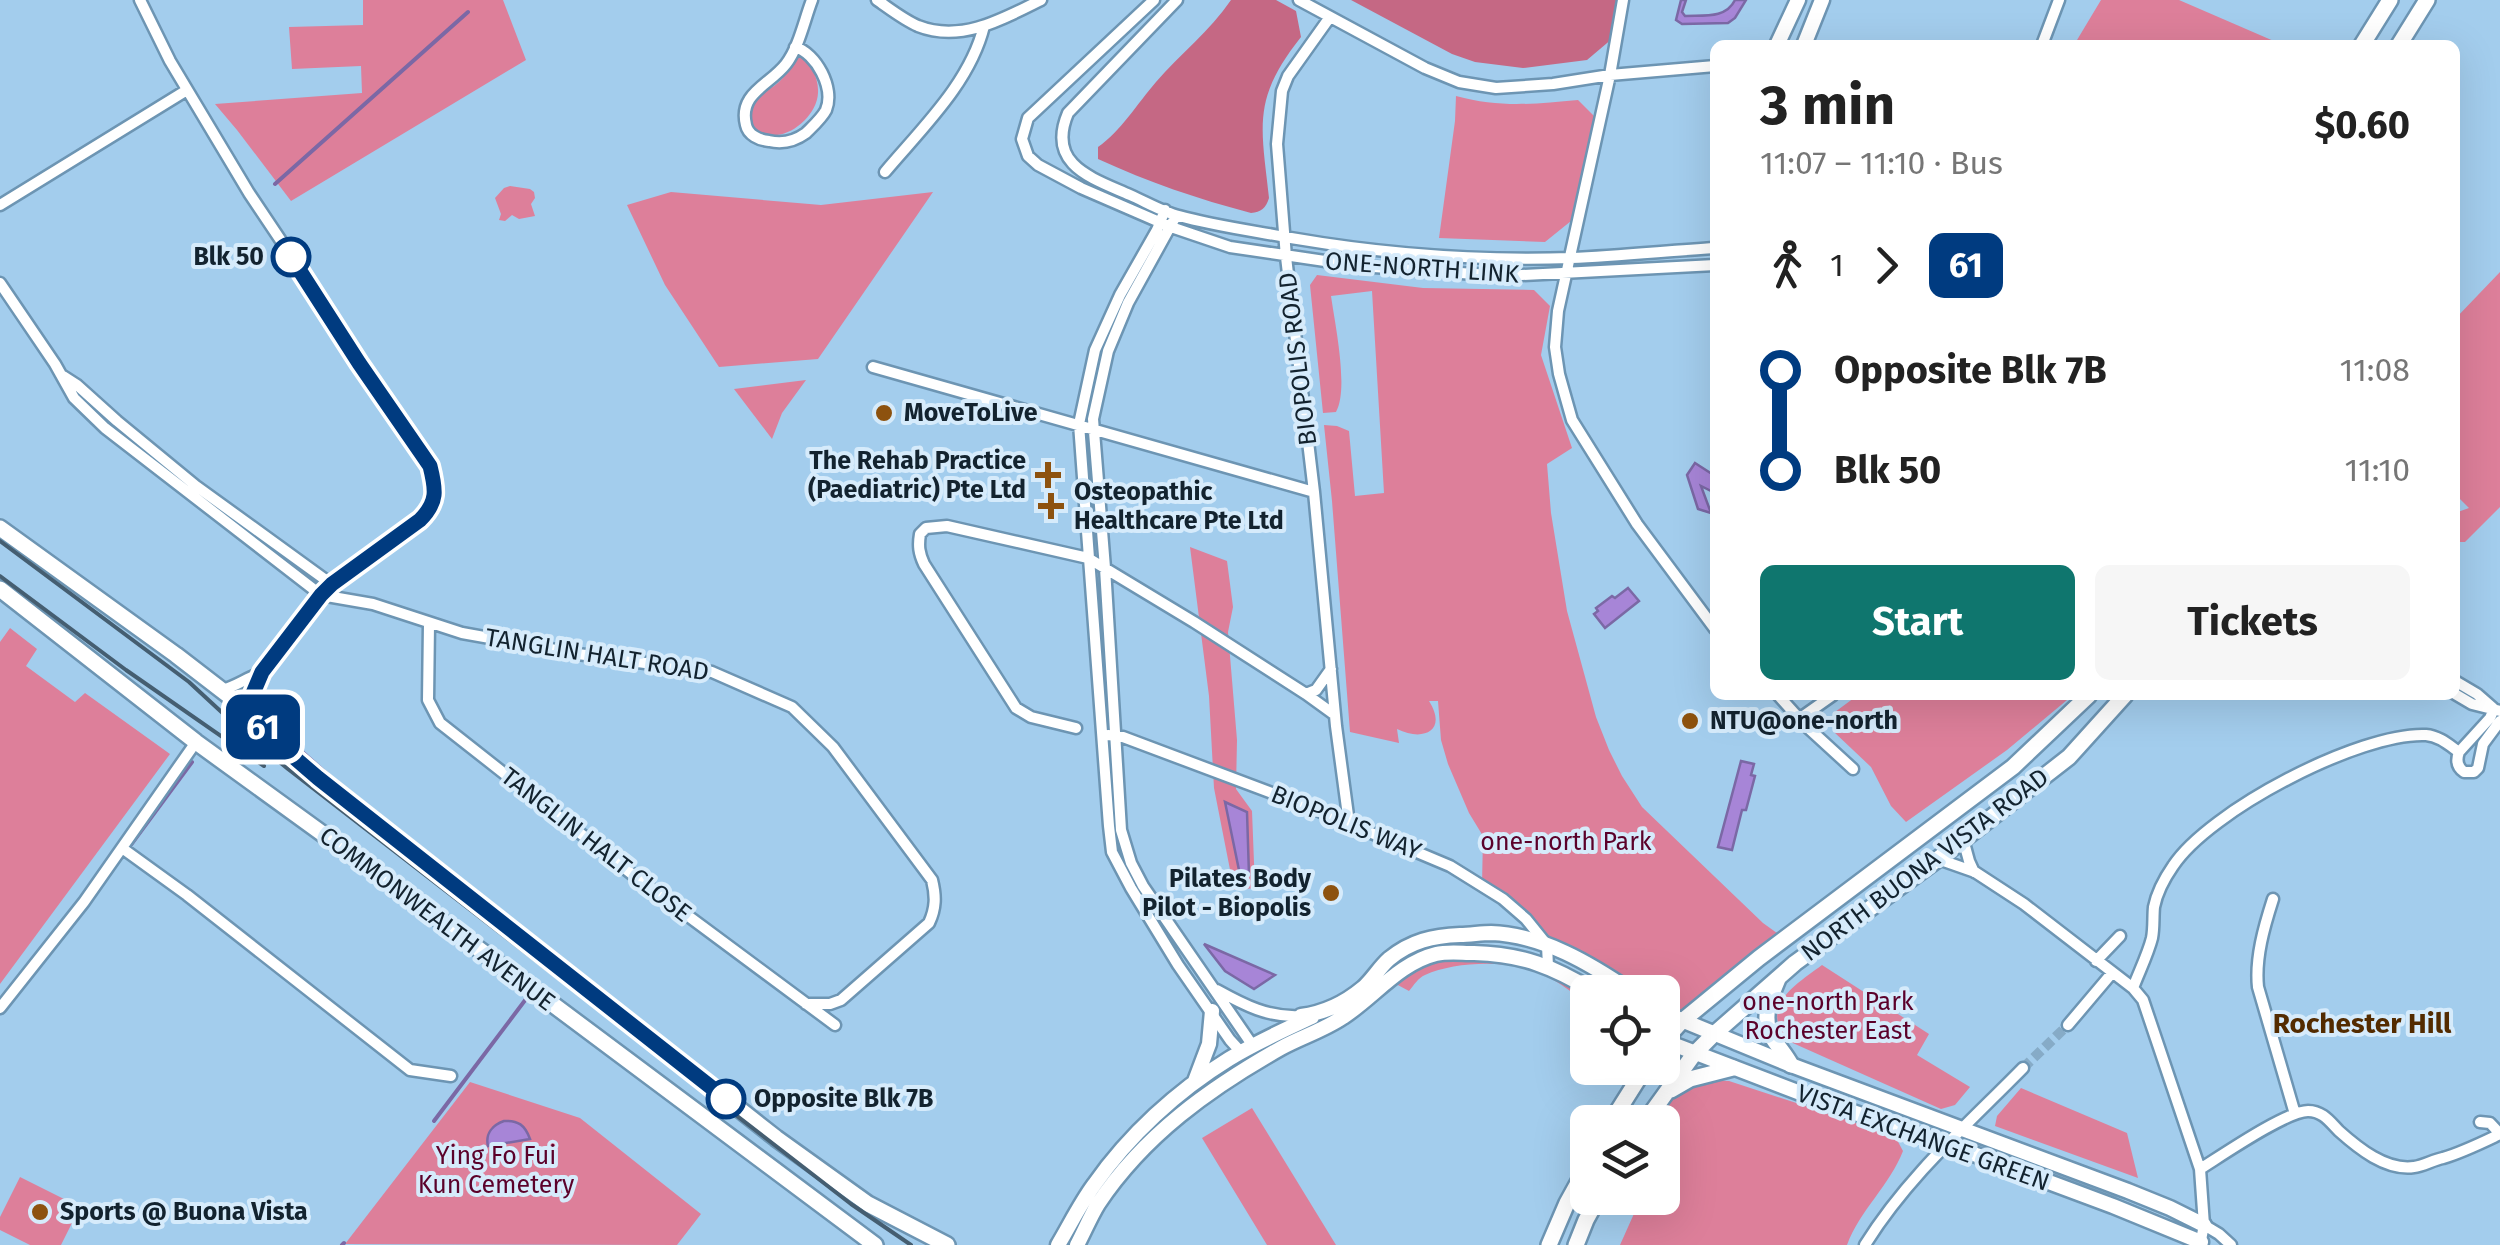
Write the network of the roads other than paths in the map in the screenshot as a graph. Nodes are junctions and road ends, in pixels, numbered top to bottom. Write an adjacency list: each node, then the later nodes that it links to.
1 (140, 0): 24 (street)
2 (812, 0): 21 (street)
3 (877, 0): 15 (street)
4 (1041, 0): 15 (street)
5 (1154, 0): 27 (street, ONE-NORTH LINK)
6 (1177, 0): 27 (street, ONE-NORTH LINK)
7 (1300, 0): 14 (street)
8 (1623, 0): 23 (street)
9 (1798, 0): 16 (street)
10 (1822, 0): 17 (street)
11 (2059, 0): 18 (street)
12 (2390, 0): 19 (main road)
13 (2428, 0): 20 (main road)
14 (1330, 17): 23 (street); 28 (street, BIOPOLIS ROAD)
15 (984, 26): 25 (street)
16 (1778, 40)
17 (1806, 40)
18 (2044, 40)
19 (2365, 40)
20 (2402, 40)
21 (795, 46): 21 (street)
22 (1710, 66): 23 (street)
23 (1610, 76): 31 (street)
24 (188, 90): 26 (street); 43 (street)
25 (885, 172)
26 (0, 205)
27 (1169, 222): 28 (street, ONE-NORTH LINK); 30 (street, ONE-NORTH LINK); 37 (street); 38 (street)
28 (1285, 236): 30 (street, BIOPOLIS ROAD); 31 (street, ONE-NORTH LINK)
29 (1710, 248): 31 (street, ONE-NORTH LINK)
30 (1286, 256): 33 (street, ONE-NORTH LINK); 39 (street, BIOPOLIS ROAD)
31 (1570, 258): 33 (street)
32 (1710, 265): 33 (street, ONE-NORTH LINK)
33 (1566, 274): 47 (street)
34 (0, 283): 36 (street)
35 (873, 367): 37 (street)
36 (62, 376): 43 (street); 45 (street)
37 (1078, 424): 38 (street); 41 (street)
38 (1093, 429): 39 (street); 42 (street)
39 (1314, 492): 49 (street, BIOPOLIS ROAD)
40 (0, 528): 52 (main road, COMMONWEALTH AVENUE)
41 (1088, 558): 42 (street); 64 (street); 65 (street)
42 (1105, 568): 53 (street); 65 (street)
43 (332, 584): 45 (street); 46 (street)
44 (0, 590): 66 (main road, COMMONWEALTH AVENUE)
45 (321, 595): 46 (street, TANGLIN HALT ROAD); 50 (street)
46 (340, 596): 48 (street, TANGLIN HALT ROAD)
47 (1710, 622)
48 (429, 624): 85 (street, TANGLIN HALT CLOSE); 85 (street, TANGLIN HALT ROAD)
49 (1331, 668): 53 (street); 61 (street, BIOPOLIS ROAD)
50 (262, 672): 52 (street); 60 (street)
51 (2460, 684): 59 (street)
52 (221, 691): 60 (main road, COMMONWEALTH AVENUE)
53 (1306, 694): 61 (street)
54 (2460, 697): 59 (street)
55 (1782, 700): 62 (street)
56 (1826, 700): 62 (street)
57 (2121, 700): 70 (main road, NORTH BUONA VISTA ROAD)
58 (2079, 702): 90 (main road, NORTH BUONA VISTA ROAD)
59 (2497, 710): 67 (street)
60 (250, 712): 120 (main road, COMMONWEALTH AVENUE)
61 (1335, 715): 69 (street, BIOPOLIS ROAD)
62 (1799, 719): 68 (street)
63 (2500, 721): 67 (street)
64 (1076, 728)
65 (1108, 735): 69 (street, BIOPOLIS WAY); 83 (street); 87 (street)
66 (196, 742): 71 (street); 122 (main road, COMMONWEALTH AVENUE)
67 (2459, 752): 84 (street)
68 (1853, 769)
69 (1350, 823): 76 (street, BIOPOLIS WAY)
70 (1963, 840): 72 (main road, NORTH BUONA VISTA ROAD); 73 (street)
71 (122, 848): 86 (street); 101 (street)
72 (1938, 859): 73 (street); 81 (main road, NORTH BUONA VISTA ROAD)
73 (1975, 872): 77 (street)
74 (2273, 899): 109 (street)
75 (2120, 936): 77 (street)
76 (1547, 945): 78 (street); 80 (street); 88 (street)
77 (2096, 960): 79 (street)
78 (1548, 967): 82 (street); 97 (street)
79 (2112, 973): 84 (street); 92 (street)
80 (1605, 975)
81 (1780, 976): 93 (main road, NORTH BUONA VISTA ROAD); 98 (main road)
82 (1570, 979)
83 (1212, 988): 89 (street); 95 (street)
84 (2133, 988): 114 (street)
85 (806, 1004): 91 (street, TANGLIN HALT CLOSE)
86 (0, 1008)
87 (1212, 1012): 95 (street); 102 (street)
88 (1321, 1012): 89 (street); 95 (street)
89 (1301, 1016)
90 (1682, 1022): 93 (street, VISTA EXCHANGE GREEN)
91 (836, 1024)
92 (2068, 1026)
93 (1713, 1034): 96 (main road, NORTH BUONA VISTA ROAD); 98 (street, VISTA EXCHANGE GREEN)
94 (1680, 1048): 96 (street, VISTA EXCHANGE GREEN)
95 (1247, 1049): 97 (street); 102 (street)
96 (1694, 1054): 99 (street, VISTA EXCHANGE GREEN); 106 (main road, NORTH BUONA VISTA ROAD)
97 (1256, 1063): 113 (street)
98 (1791, 1066): 111 (street, VISTA EXCHANGE GREEN)
99 (1733, 1068): 106 (main road); 112 (street, VISTA EXCHANGE GREEN)
100 (2023, 1068): 111 (street)
101 (452, 1076)
102 (1195, 1082): 113 (street)
103 (1631, 1085): 105 (main road)
104 (1633, 1085): 105 (main road)
105 (1629, 1091): 107 (main road)
106 (1664, 1095): 108 (main road, NORTH BUONA VISTA ROAD)
107 (1621, 1105)
108 (1657, 1105)
109 (2296, 1114): 110 (street); 114 (street)
110 (2480, 1122)
111 (1963, 1130): 112 (street); 117 (street, VISTA EXCHANGE GREEN)
112 (1947, 1144): 119 (street, VISTA EXCHANGE GREEN); 128 (street)
113 (1126, 1156): 124 (street); 125 (street)
114 (2200, 1169): 118 (street)
115 (1570, 1198): 126 (main road)
116 (1589, 1215): 127 (main road)
117 (2188, 1216): 118 (street, VISTA EXCHANGE GREEN); 119 (street)
118 (2204, 1225): 121 (street, VISTA EXCHANGE GREEN); 129 (street)
119 (2180, 1240): 121 (street, VISTA EXCHANGE GREEN)
120 (939, 1241): 123 (main road, COMMONWEALTH AVENUE)
121 (2204, 1244)
122 (876, 1245)
123 (965, 1245)
124 (1058, 1245)
125 (1077, 1245)
126 (1549, 1245)
127 (1576, 1245)
128 (1865, 1245)
129 (2232, 1245)

